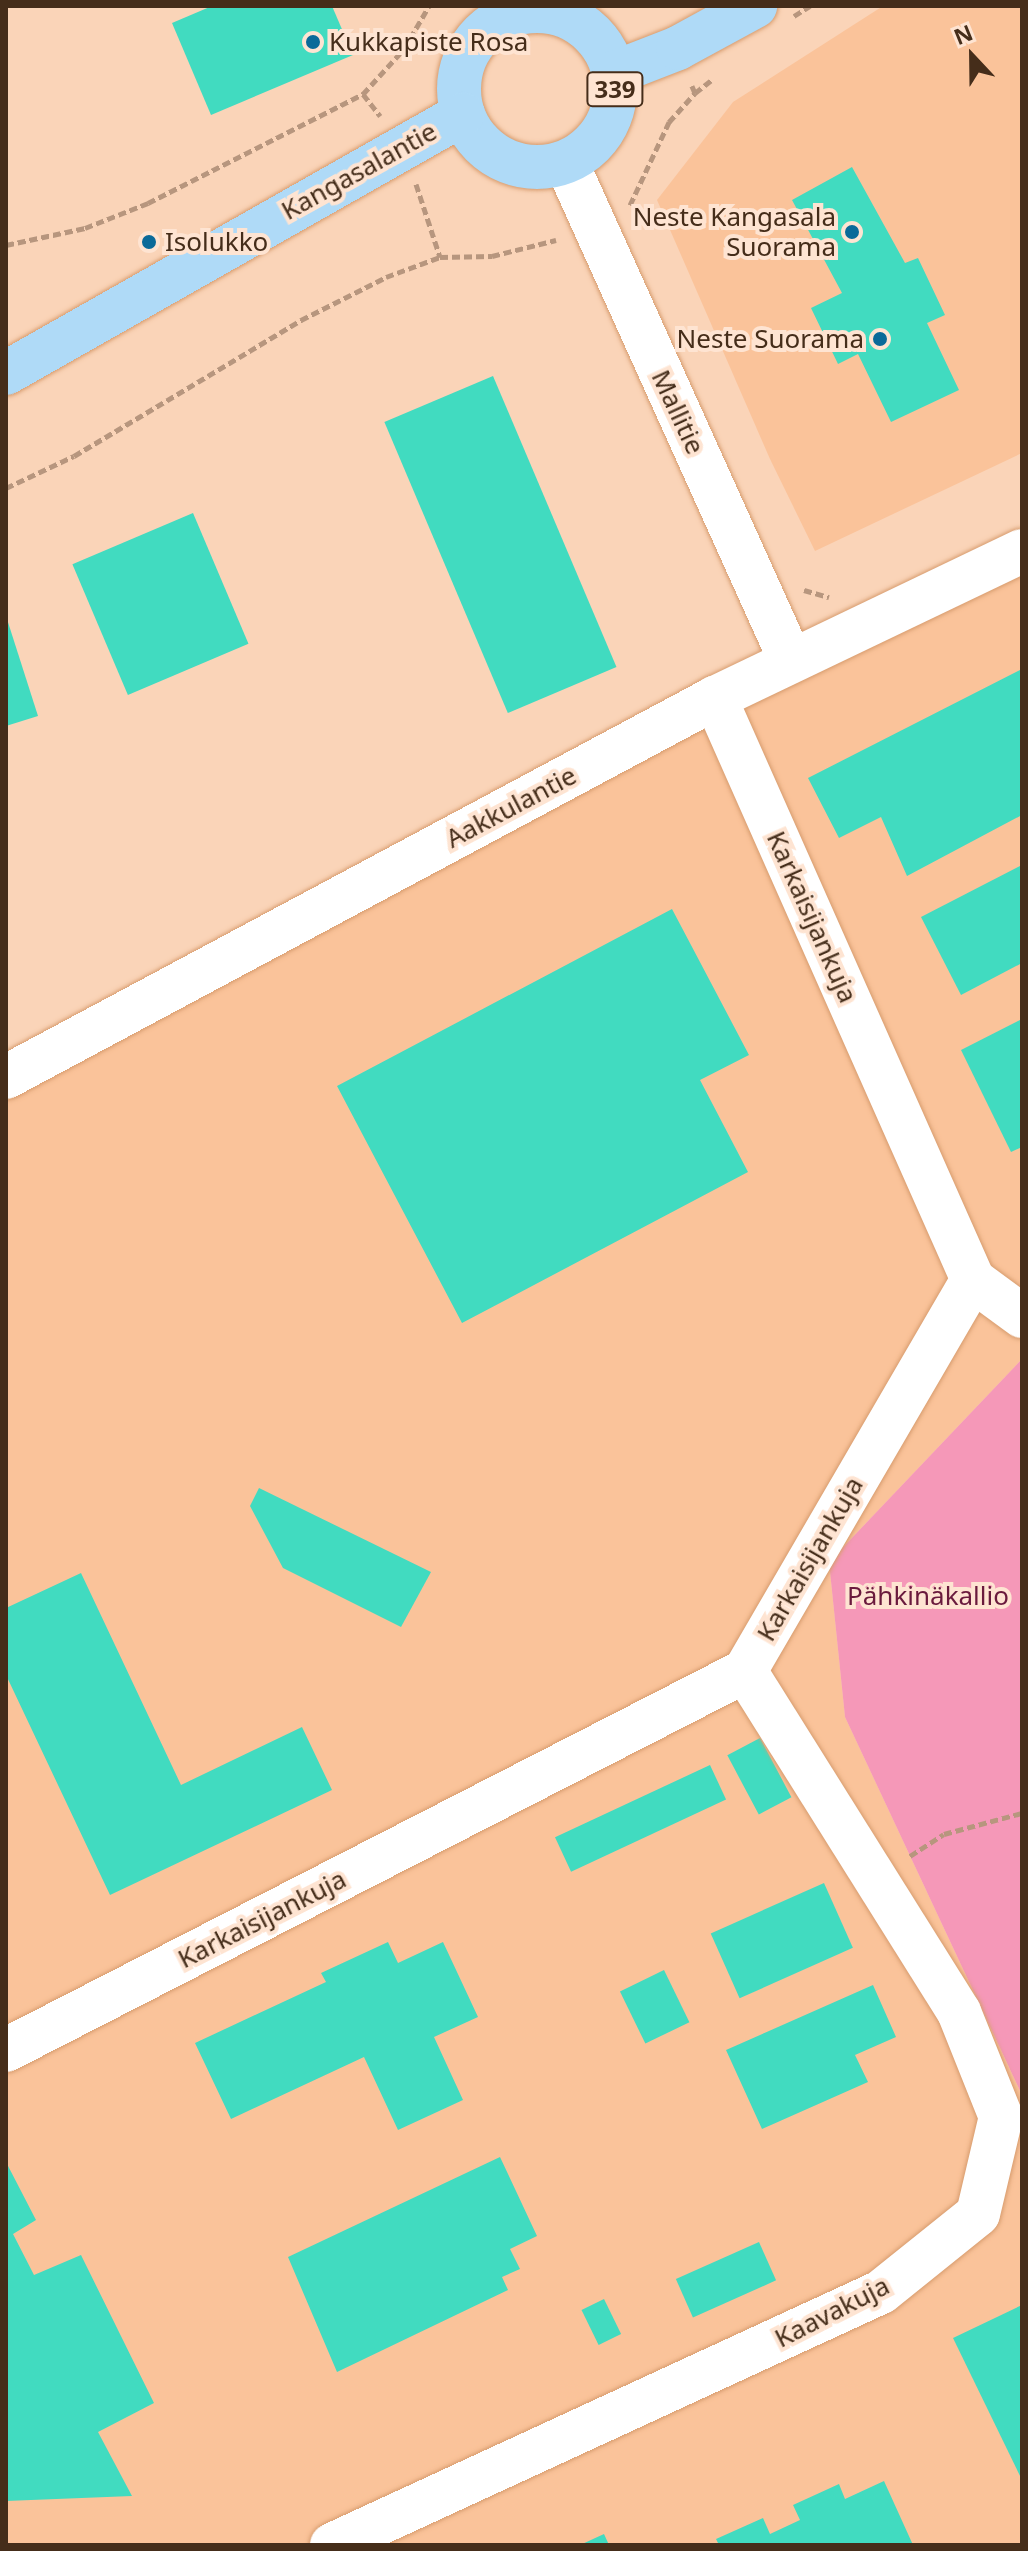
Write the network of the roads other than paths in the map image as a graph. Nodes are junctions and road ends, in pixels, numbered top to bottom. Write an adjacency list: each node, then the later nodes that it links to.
1 (755, 6): 3 (main road, 339)
2 (512, 10): 3 (main road, 339); 4 (main road, 339)
3 (614, 73): 5 (main road, 339)
4 (463, 114): 5 (main road); 6 (main road, Kangasalantie)
5 (566, 162): 8 (street, Mallitie)
6 (6, 373)
7 (1022, 551): 8 (street, Aakkulantie)
8 (791, 661): 9 (street, Aakkulantie)
9 (715, 698): 10 (street, Aakkulantie); 11 (street, Karkaisijankuja)
10 (6, 1077)
11 (973, 1280): 12 (street); 13 (street, Karkaisijankuja)
12 (1022, 1316)
13 (745, 1671): 14 (street, Karkaisijankuja); 15 (street, Kaavakuja)
14 (6, 2050)
15 (332, 2545)

